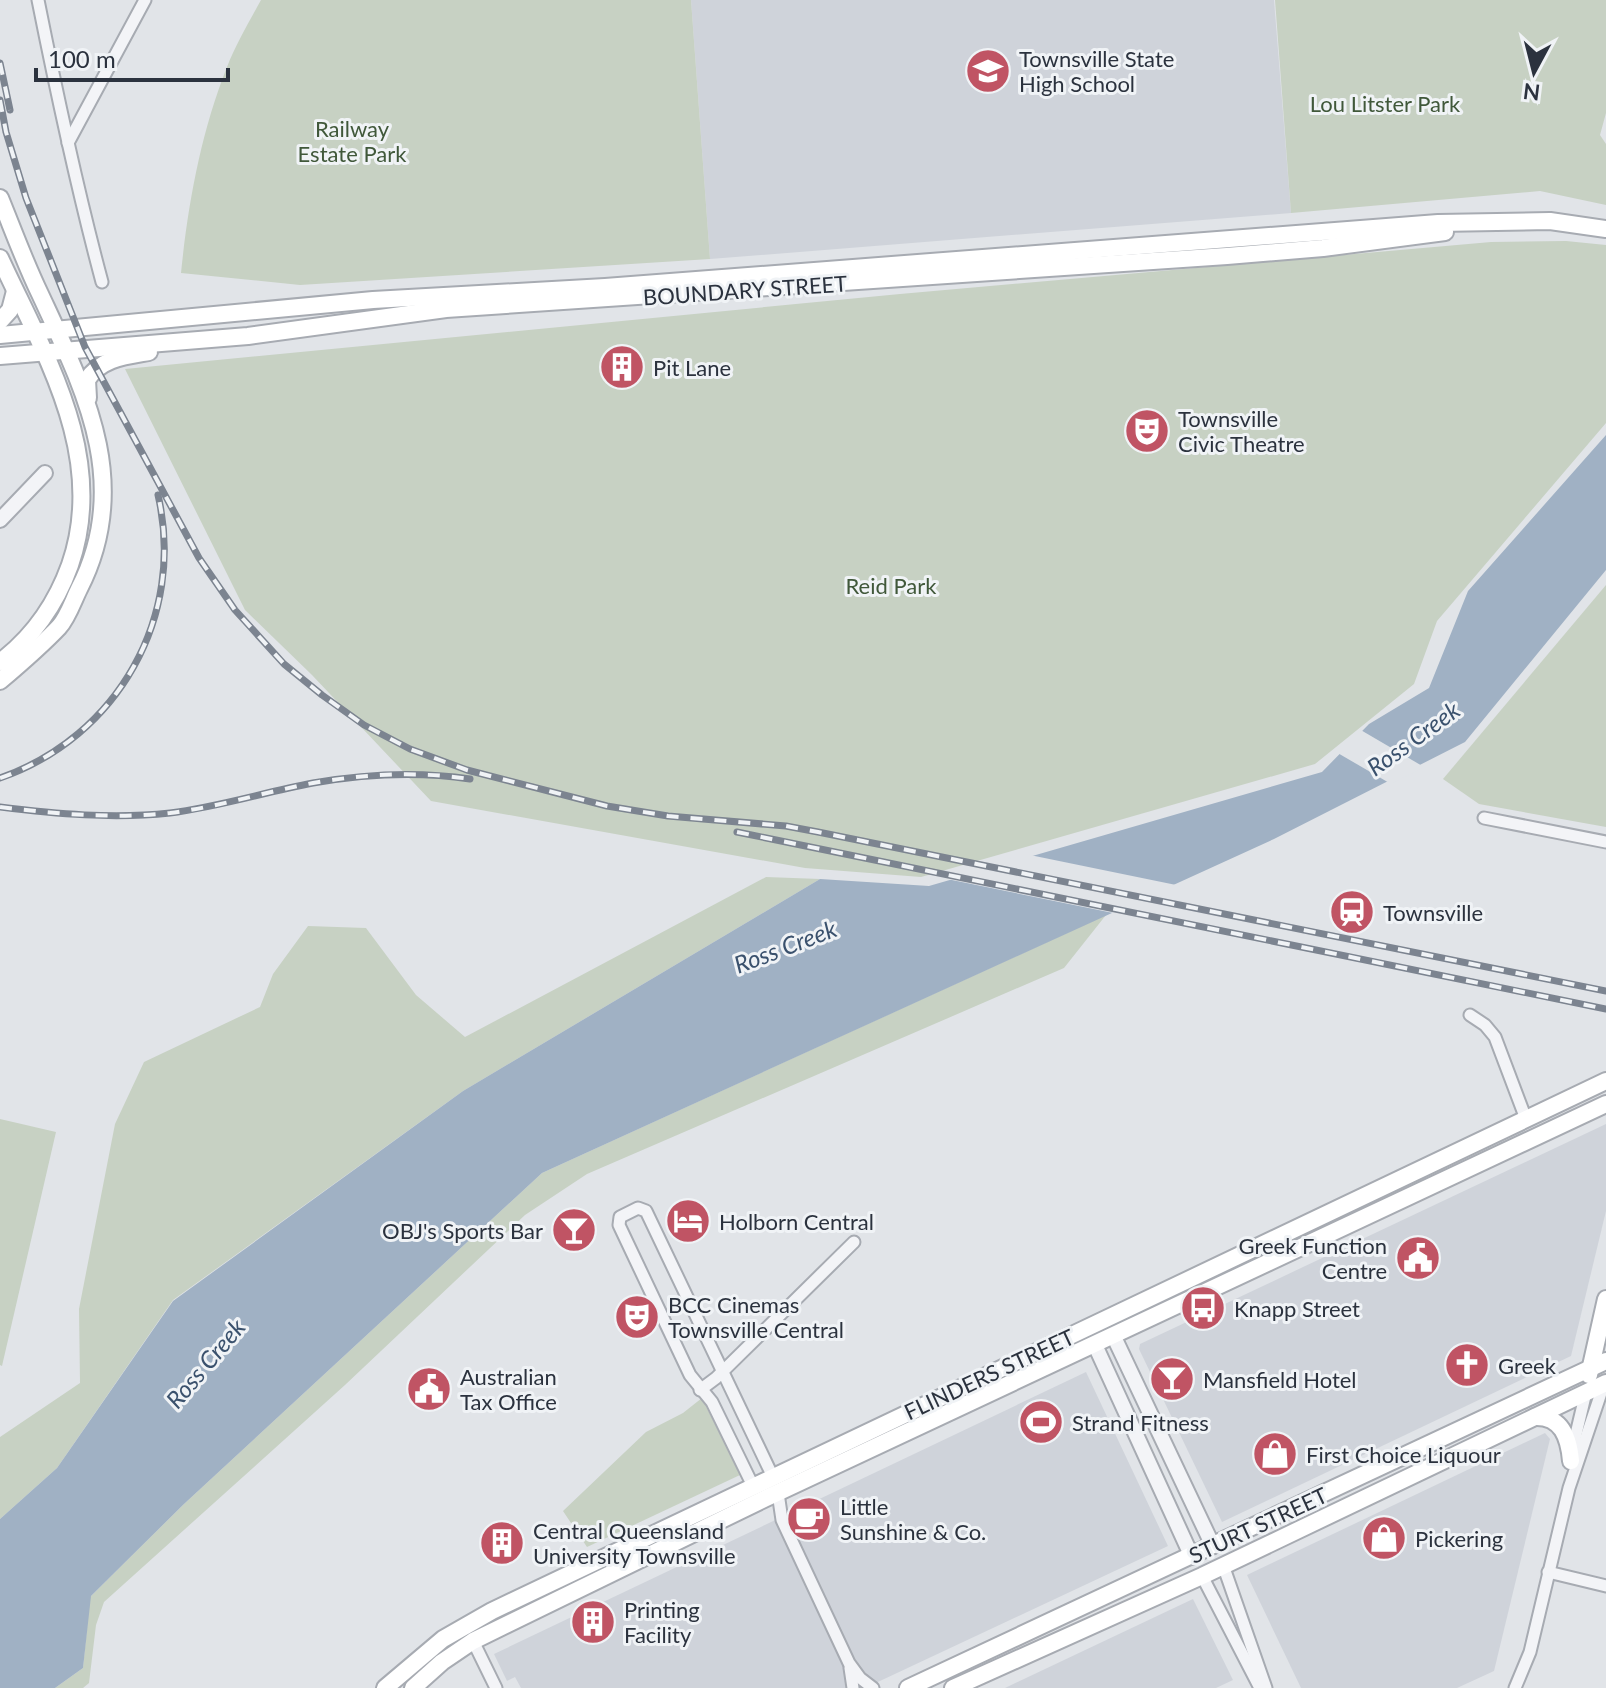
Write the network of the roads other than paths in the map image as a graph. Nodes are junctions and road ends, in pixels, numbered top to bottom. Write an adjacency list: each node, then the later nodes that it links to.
1 (38, 0): 3 (street)
2 (145, 0): 3 (street)
3 (68, 143): 8 (street)
4 (0, 198): 11 (main road)
5 (1489, 222): 6 (main road, BOUNDARY STREET); 11 (main road, BOUNDARY STREET); 14 (main road, BOUNDARY STREET)
6 (1606, 229)
7 (0, 258): 9 (main road)
8 (102, 282)
9 (15, 291): 10 (main road); 12 (main road)
10 (0, 321)
11 (58, 329): 12 (main road, BOUNDARY STREET); 15 (main road)
12 (34, 332): 13 (main road, BOUNDARY STREET); 16 (main road)
13 (0, 335)
14 (229, 337): 15 (main road, BOUNDARY STREET); 18 (main road)
15 (67, 349): 16 (main road, BOUNDARY STREET); 18 (main road)
16 (43, 352): 17 (main road, BOUNDARY STREET); 21 (main road)
17 (0, 356)
18 (90, 409): 22 (main road)
19 (45, 473): 20 (street)
20 (0, 520)
21 (0, 662)
22 (0, 681)
23 (1484, 818): 24 (street)
24 (1606, 842)
25 (1470, 1015): 28 (street)
26 (1606, 1082): 28 (main road, FLINDERS STREET)
27 (1606, 1104): 33 (main road, FLINDERS STREET)
28 (1526, 1119): 31 (main road, FLINDERS STREET)
29 (854, 1242): 35 (street)
30 (1606, 1299): 36 (main road)
31 (1106, 1319): 32 (main road, FLINDERS STREET); 33 (main road)
32 (1086, 1328): 34 (main road); 42 (main road, FLINDERS STREET)
33 (1114, 1337): 34 (main road, FLINDERS STREET); 43 (street)
34 (1095, 1345): 42 (main road, FLINDERS STREET); 44 (street)
35 (723, 1370): 37 (street); 37 (street); 42 (street)
36 (1602, 1374): 38 (main road); 41 (street); 45 (main road, STURT STREET)
37 (700, 1390): 42 (street)
38 (1586, 1392): 39 (main road, STURT STREET); 40 (street)
39 (1535, 1417): 40 (main road); 47 (main road, STURT STREET)
40 (1571, 1461): 41 (street)
41 (1569, 1488): 48 (street)
42 (767, 1489): 53 (main road, FLINDERS STREET); 54 (street); 57 (main road, FLINDERS STREET)
43 (1196, 1508): 44 (street); 45 (street)
44 (1173, 1518): 46 (street)
45 (1213, 1546): 46 (main road, STURT STREET); 47 (main road)
46 (1192, 1557): 49 (main road); 55 (main road, STURT STREET)
47 (1223, 1565): 49 (main road, STURT STREET); 51 (street)
48 (1548, 1572): 50 (street); 66 (street)
49 (1202, 1576): 52 (street); 56 (main road, STURT STREET)
50 (1606, 1586)
51 (1239, 1606): 52 (street); 65 (street)
52 (1222, 1615): 64 (street)
53 (473, 1641): 57 (main road); 58 (main road, FLINDERS STREET); 59 (street)
54 (849, 1663): 60 (street); 61 (street)
55 (963, 1663): 56 (main road); 62 (main road, STURT STREET)
56 (970, 1681): 63 (main road, STURT STREET)
57 (391, 1683)
58 (413, 1688)
59 (496, 1688)
60 (853, 1688)
61 (873, 1688)
62 (908, 1688)
63 (953, 1688)
64 (1260, 1688)
65 (1266, 1688)
66 (1515, 1688)

